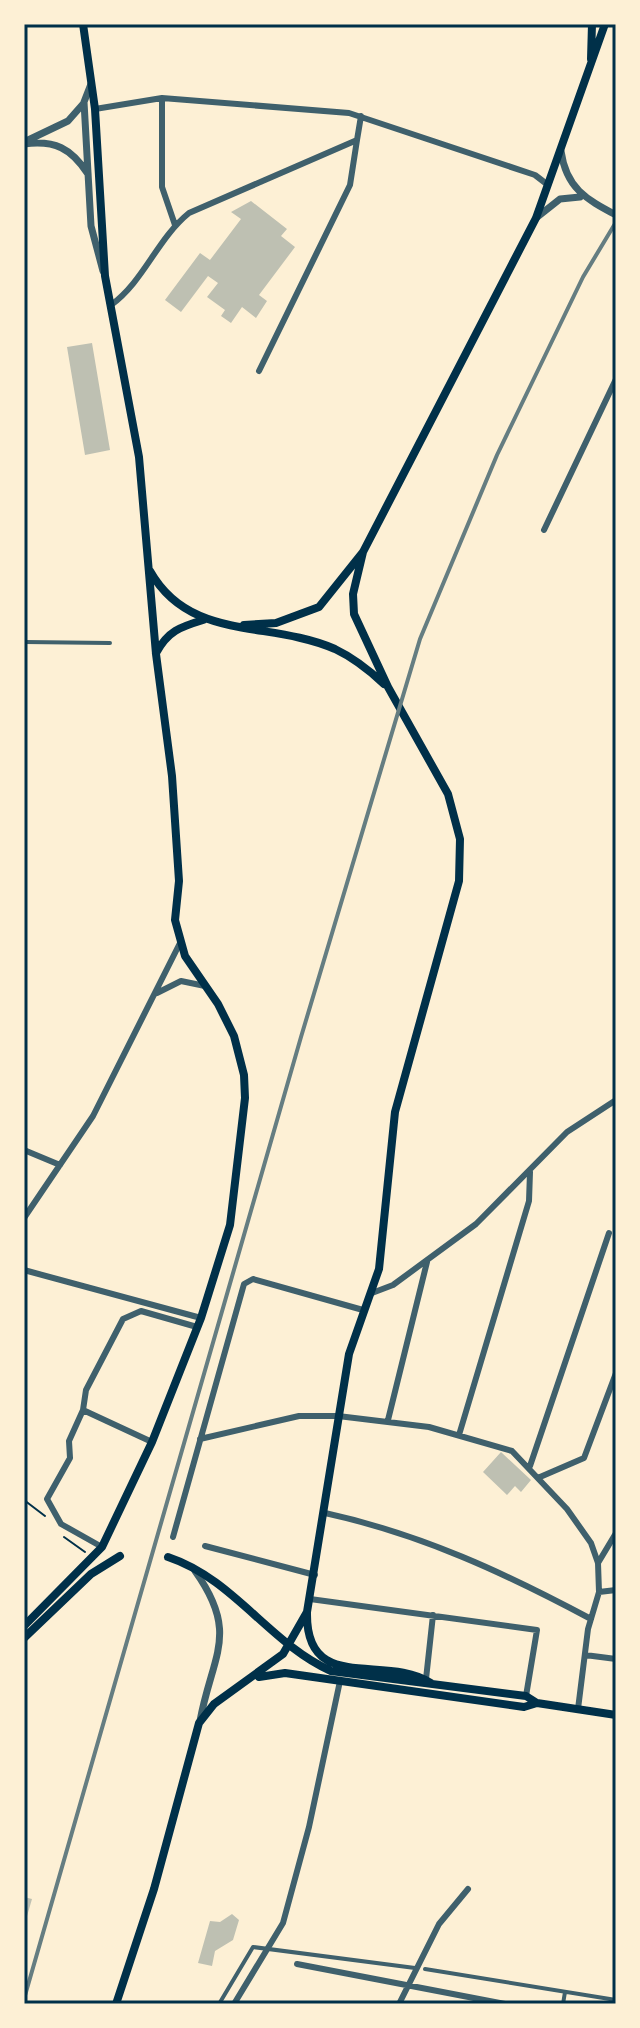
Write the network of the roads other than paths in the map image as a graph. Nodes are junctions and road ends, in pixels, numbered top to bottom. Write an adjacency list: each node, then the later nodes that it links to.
1 (83, 24): 5 (main road)
2 (592, 24): 4 (main road)
3 (605, 24): 4 (main road)
4 (591, 66): 12 (main road)
5 (91, 84): 7 (street); 8 (main road)
6 (162, 98): 8 (street); 9 (street); 18 (street)
7 (84, 102): 11 (street); 13 (street)
8 (95, 109): 19 (main road)
9 (361, 116): 10 (street); 14 (street)
10 (357, 140): 18 (street); 21 (street)
11 (24, 143): 13 (street)
12 (561, 151): 14 (main road); 15 (street)
13 (88, 174): 19 (street)
14 (548, 185): 17 (main road)
15 (583, 197): 16 (street); 17 (street)
16 (616, 215)
17 (536, 218): 24 (main road)
18 (175, 225): 20 (street)
19 (105, 276): 20 (main road)
20 (111, 305): 25 (main road)
21 (259, 371)
22 (616, 379): 23 (street)
23 (544, 530)
24 (363, 552): 27 (main road); 31 (main road)
25 (149, 569): 26 (main road); 30 (main road)
26 (203, 620): 27 (main road); 30 (main road)
27 (244, 625): 31 (main road)
28 (25, 642): 29 (street)
29 (110, 643)
30 (156, 654): 32 (main road)
31 (388, 687): 43 (main road)
32 (180, 943): 33 (main road); 34 (street)
33 (207, 987): 34 (street); 45 (main road)
34 (154, 996): 37 (street)
35 (616, 1100): 38 (street)
36 (24, 1150): 37 (street)
37 (60, 1165): 39 (street)
38 (530, 1172): 41 (street); 50 (street)
39 (24, 1218)
40 (609, 1233): 53 (street)
41 (427, 1262): 43 (street); 49 (street)
42 (24, 1270): 45 (street)
43 (372, 1293): 44 (main road)
44 (363, 1310): 48 (main road); 51 (street)
45 (199, 1322): 47 (street); 52 (main road)
46 (616, 1373): 54 (street)
47 (83, 1410): 52 (street); 59 (street)
48 (338, 1416): 49 (street); 51 (street); 55 (main road)
49 (388, 1420): 50 (street)
50 (459, 1435): 53 (street)
51 (200, 1439): 57 (street)
52 (152, 1442): 59 (main road)
53 (530, 1466): 54 (street)
54 (540, 1477): 62 (street)
55 (325, 1513): 64 (main road); 70 (street)
56 (616, 1533): 62 (street)
57 (173, 1537)
58 (205, 1546): 64 (street)
59 (102, 1547): 71 (main road)
60 (120, 1556): 72 (main road)
61 (168, 1557): 63 (main road)
62 (598, 1563): 66 (street)
63 (189, 1564): 77 (main road); 82 (street)
64 (315, 1575): 67 (main road)
65 (616, 1590): 66 (street)
66 (599, 1592): 70 (street)
67 (310, 1599): 68 (main road); 69 (street)
68 (307, 1612): 75 (main road); 77 (main road)
69 (433, 1615): 77 (street); 78 (street)
70 (591, 1619): 73 (street)
71 (24, 1626)
72 (24, 1638)
73 (585, 1655): 74 (street); 80 (street)
74 (616, 1659)
75 (251, 1680): 76 (main road); 82 (main road)
76 (340, 1681): 79 (main road); 92 (street)
77 (428, 1681): 78 (main road)
78 (526, 1696): 79 (main road)
79 (537, 1703): 80 (main road)
80 (578, 1709): 81 (main road)
81 (616, 1715)
82 (199, 1723): 90 (main road)
83 (468, 1889): 85 (street)
84 (297, 1964): 87 (street)
85 (415, 1968): 87 (street); 91 (street)
86 (425, 1969): 88 (street)
87 (408, 1984): 93 (street); 94 (street)
88 (565, 1992): 89 (street); 95 (street)
89 (616, 2000)
90 (116, 2004)
91 (219, 2004)
92 (234, 2004)
93 (399, 2004)
94 (505, 2004)
95 (563, 2004)

